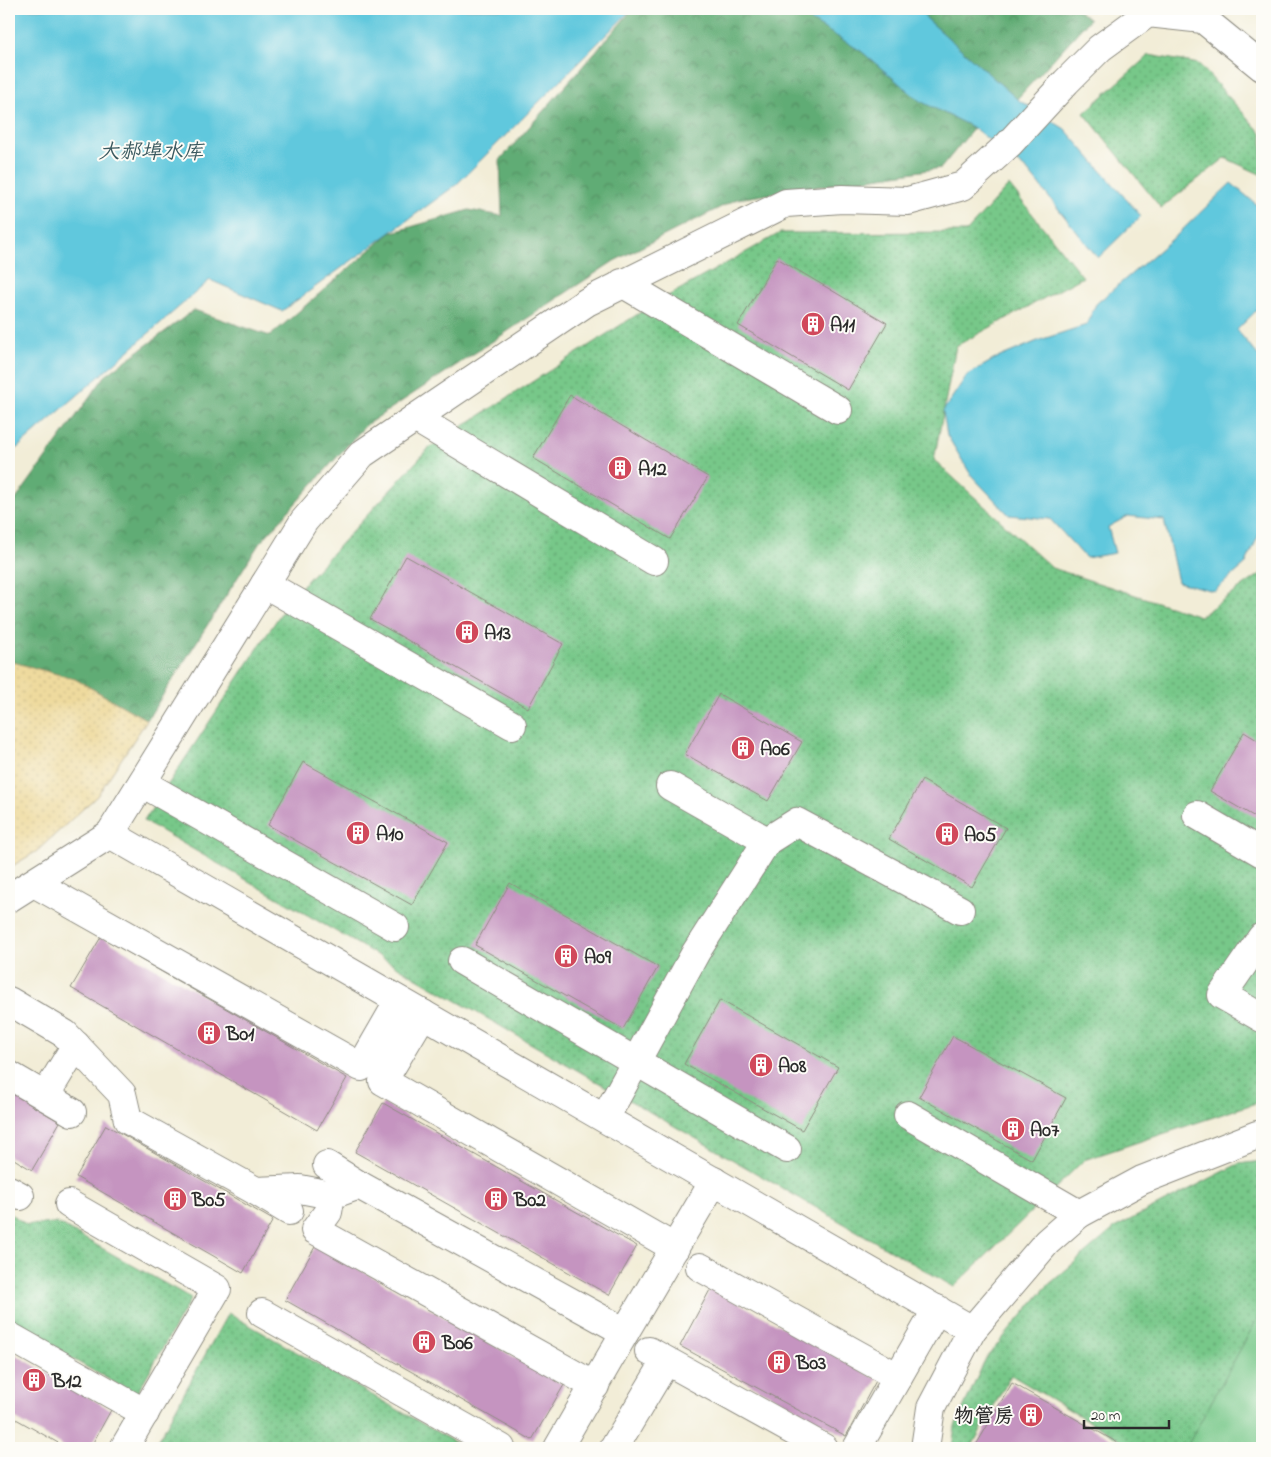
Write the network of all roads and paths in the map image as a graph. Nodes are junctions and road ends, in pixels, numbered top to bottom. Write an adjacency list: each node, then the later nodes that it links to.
1 (1262, 67): 2 (street)
2 (622, 283): 3 (street); 4 (street)
3 (838, 410)
4 (415, 418): 5 (street); 6 (street)
5 (654, 561)
6 (265, 584): 7 (street); 8 (street)
7 (512, 725)
8 (142, 783): 11 (street); 17 (street)
9 (670, 786): 12 (street)
10 (1197, 814): 13 (street)
11 (110, 834): 14 (street); 21 (street)
12 (767, 840): 16 (street); 25 (street)
13 (1262, 853)
14 (34, 883): 15 (street); 21 (street)
15 (9, 898)
16 (960, 910)
17 (395, 927)
18 (1262, 936): 23 (street)
19 (462, 961): 25 (street)
20 (9, 1000): 24 (street)
21 (400, 1001): 22 (street)
22 (423, 1014): 30 (street); 41 (street)
23 (1262, 1018)
24 (76, 1045): 27 (street); 36 (street)
25 (636, 1062): 30 (street); 32 (street)
26 (9, 1075): 27 (street)
27 (45, 1096): 28 (street)
28 (72, 1112)
29 (908, 1115): 40 (street)
30 (605, 1118): 34 (street)
31 (1262, 1134): 40 (street)
32 (787, 1149)
33 (327, 1165): 35 (street)
34 (714, 1181): 41 (street); 43 (street)
35 (359, 1185): 37 (street); 46 (street)
36 (256, 1192): 37 (street); 39 (street)
37 (330, 1195): 49 (street)
38 (69, 1204): 50 (street)
39 (289, 1211)
40 (1080, 1214): 45 (street)
41 (675, 1248): 46 (street)
42 (700, 1267): 48 (street)
43 (937, 1309): 45 (street); 48 (street)
44 (262, 1313): 52 (street)
45 (972, 1330): 57 (street)
46 (625, 1332): 49 (street)
47 (9, 1336): 50 (street)
48 (898, 1376): 56 (street)
49 (595, 1386): 53 (street)
50 (144, 1414): 51 (street)
51 (124, 1448)
52 (501, 1448)
53 (558, 1448)
54 (614, 1448): 55 (street)
55 (824, 1448)
56 (857, 1448)
57 (925, 1448)

